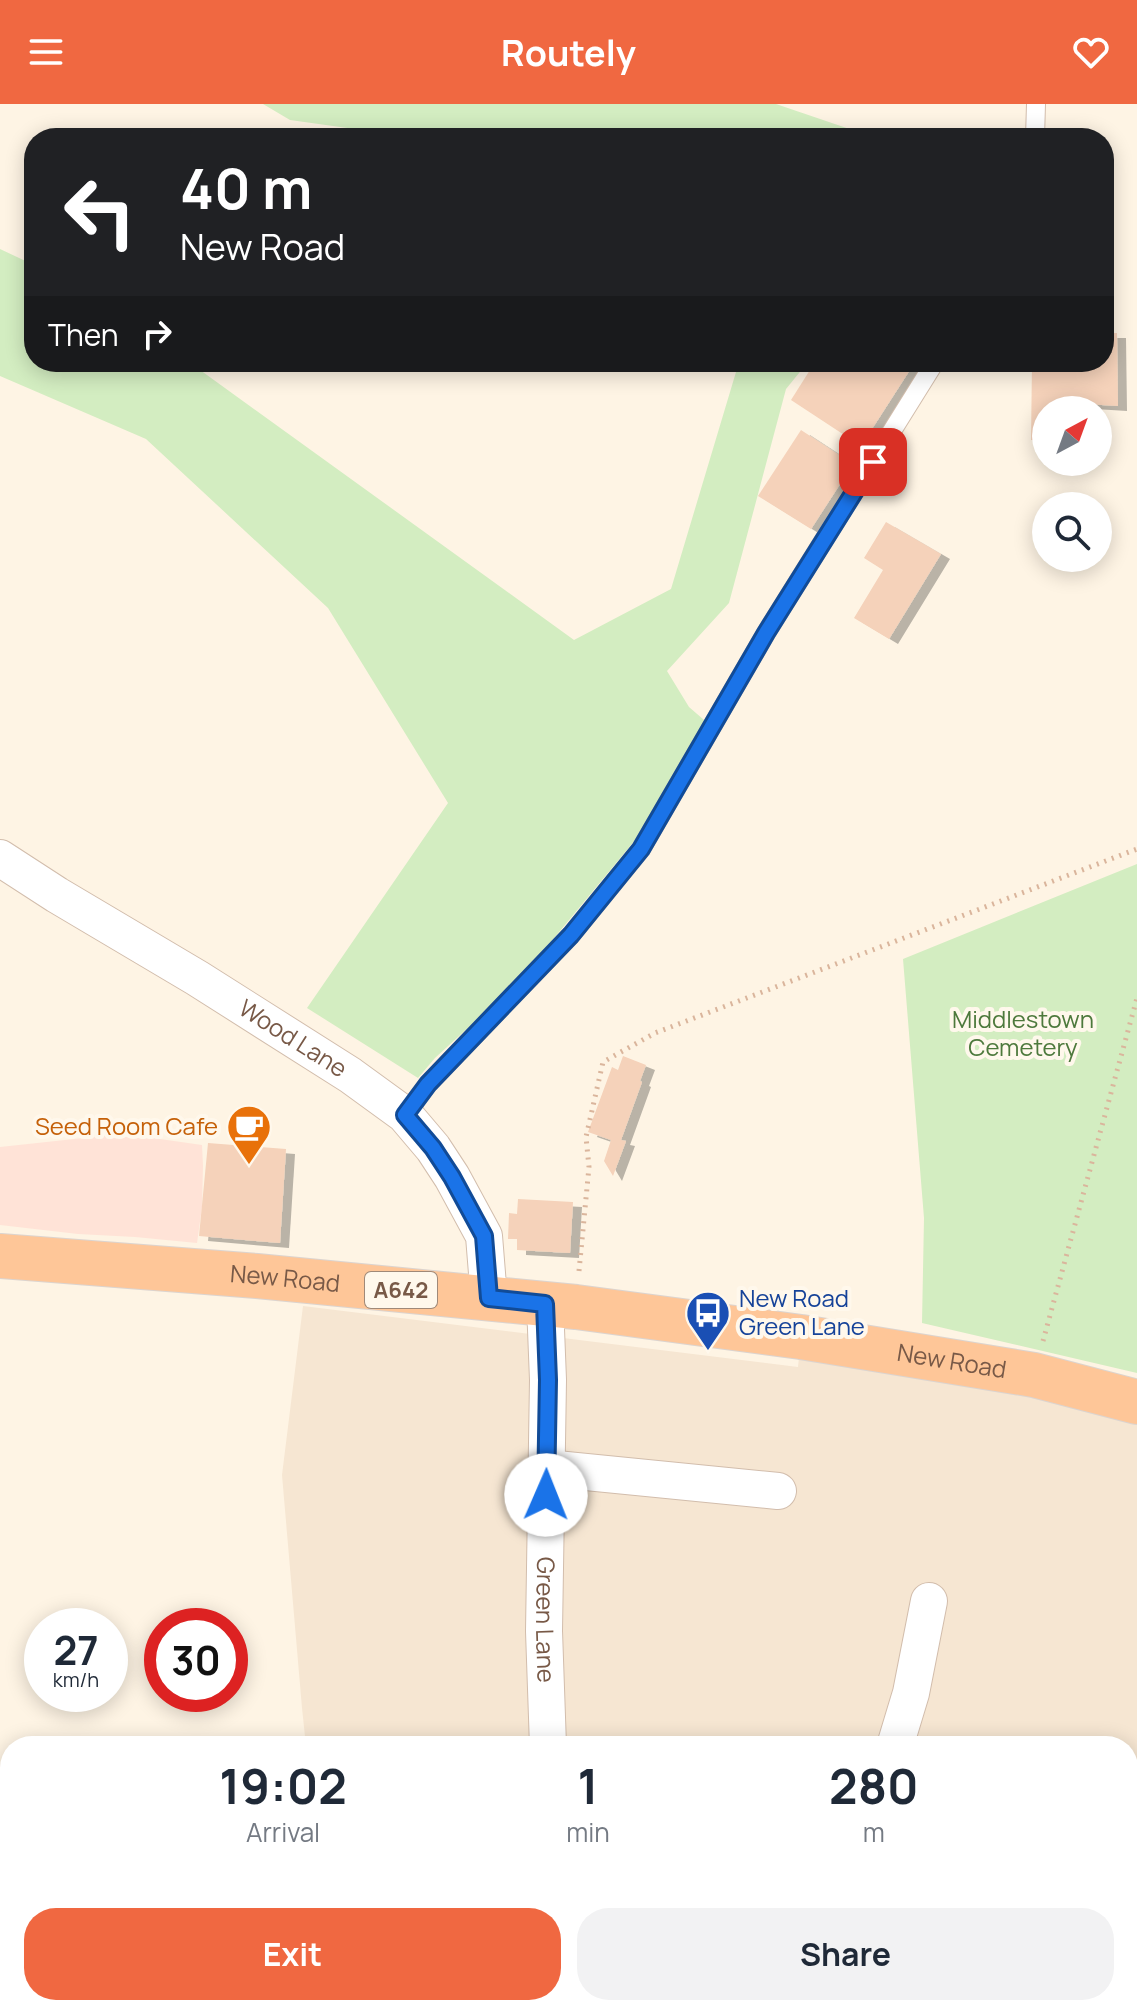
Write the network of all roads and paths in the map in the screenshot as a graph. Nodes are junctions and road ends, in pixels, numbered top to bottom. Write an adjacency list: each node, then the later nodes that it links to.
1 (1036, 104): 2 (lane)
2 (1035, 128)
3 (929, 372): 7 (lane)
4 (1137, 849): 10 (path)
5 (0, 858): 7 (street, Wood Lane)
6 (1137, 998): 11 (path)
7 (405, 1115): 9 (street, Wood Lane)
8 (0, 1256): 9 (highway, New Road / A642)
9 (489, 1298): 10 (highway, New Road / A642)
10 (560, 1305): 11 (highway, New Road / A642); 13 (street, Green Lane)
11 (1034, 1375): 12 (highway, New Road / A642)
12 (1137, 1402)
13 (546, 1468): 14 (street); 16 (street, Green Lane)
14 (778, 1491)
15 (929, 1601): 17 (street)
16 (548, 1736)
17 (898, 1736)

